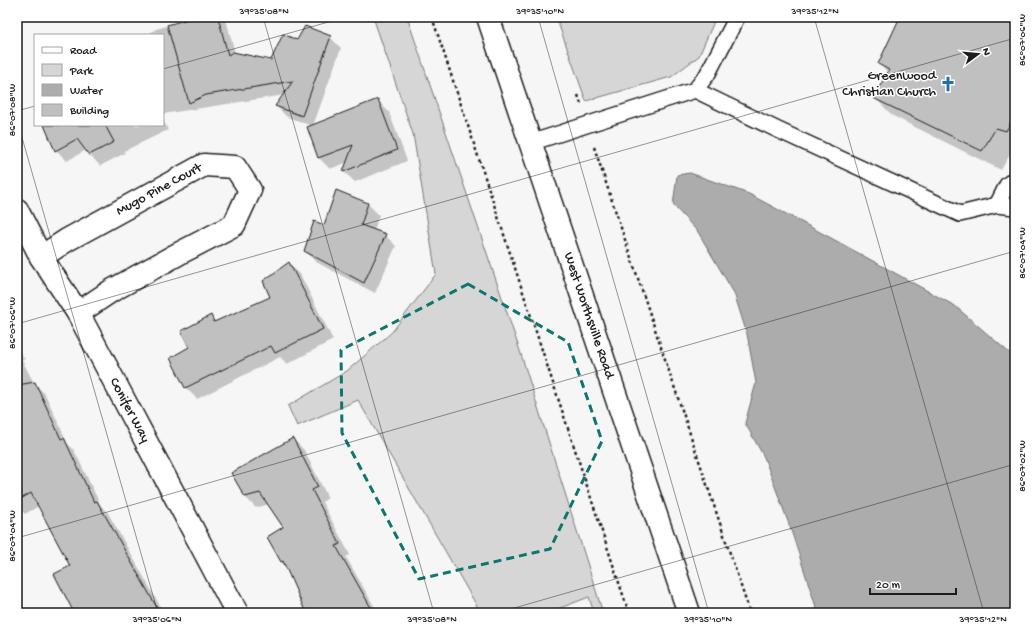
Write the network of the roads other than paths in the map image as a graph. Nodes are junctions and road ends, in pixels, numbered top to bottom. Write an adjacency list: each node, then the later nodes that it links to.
1 (488, 17): 4 (street, West Worthsville Road)
2 (737, 17): 3 (lane)
3 (695, 90): 4 (lane); 6 (lane)
4 (530, 143): 12 (street, West Worthsville Road)
5 (1015, 179): 6 (lane)
6 (997, 206): 7 (lane)
7 (1015, 207)
8 (17, 210): 9 (street, Conifer Way)
9 (42, 257): 10 (street, Conifer Way); 10 (street, Mugo Pine Court)
10 (78, 313): 11 (street, Conifer Way)
11 (237, 613)
12 (689, 613)

